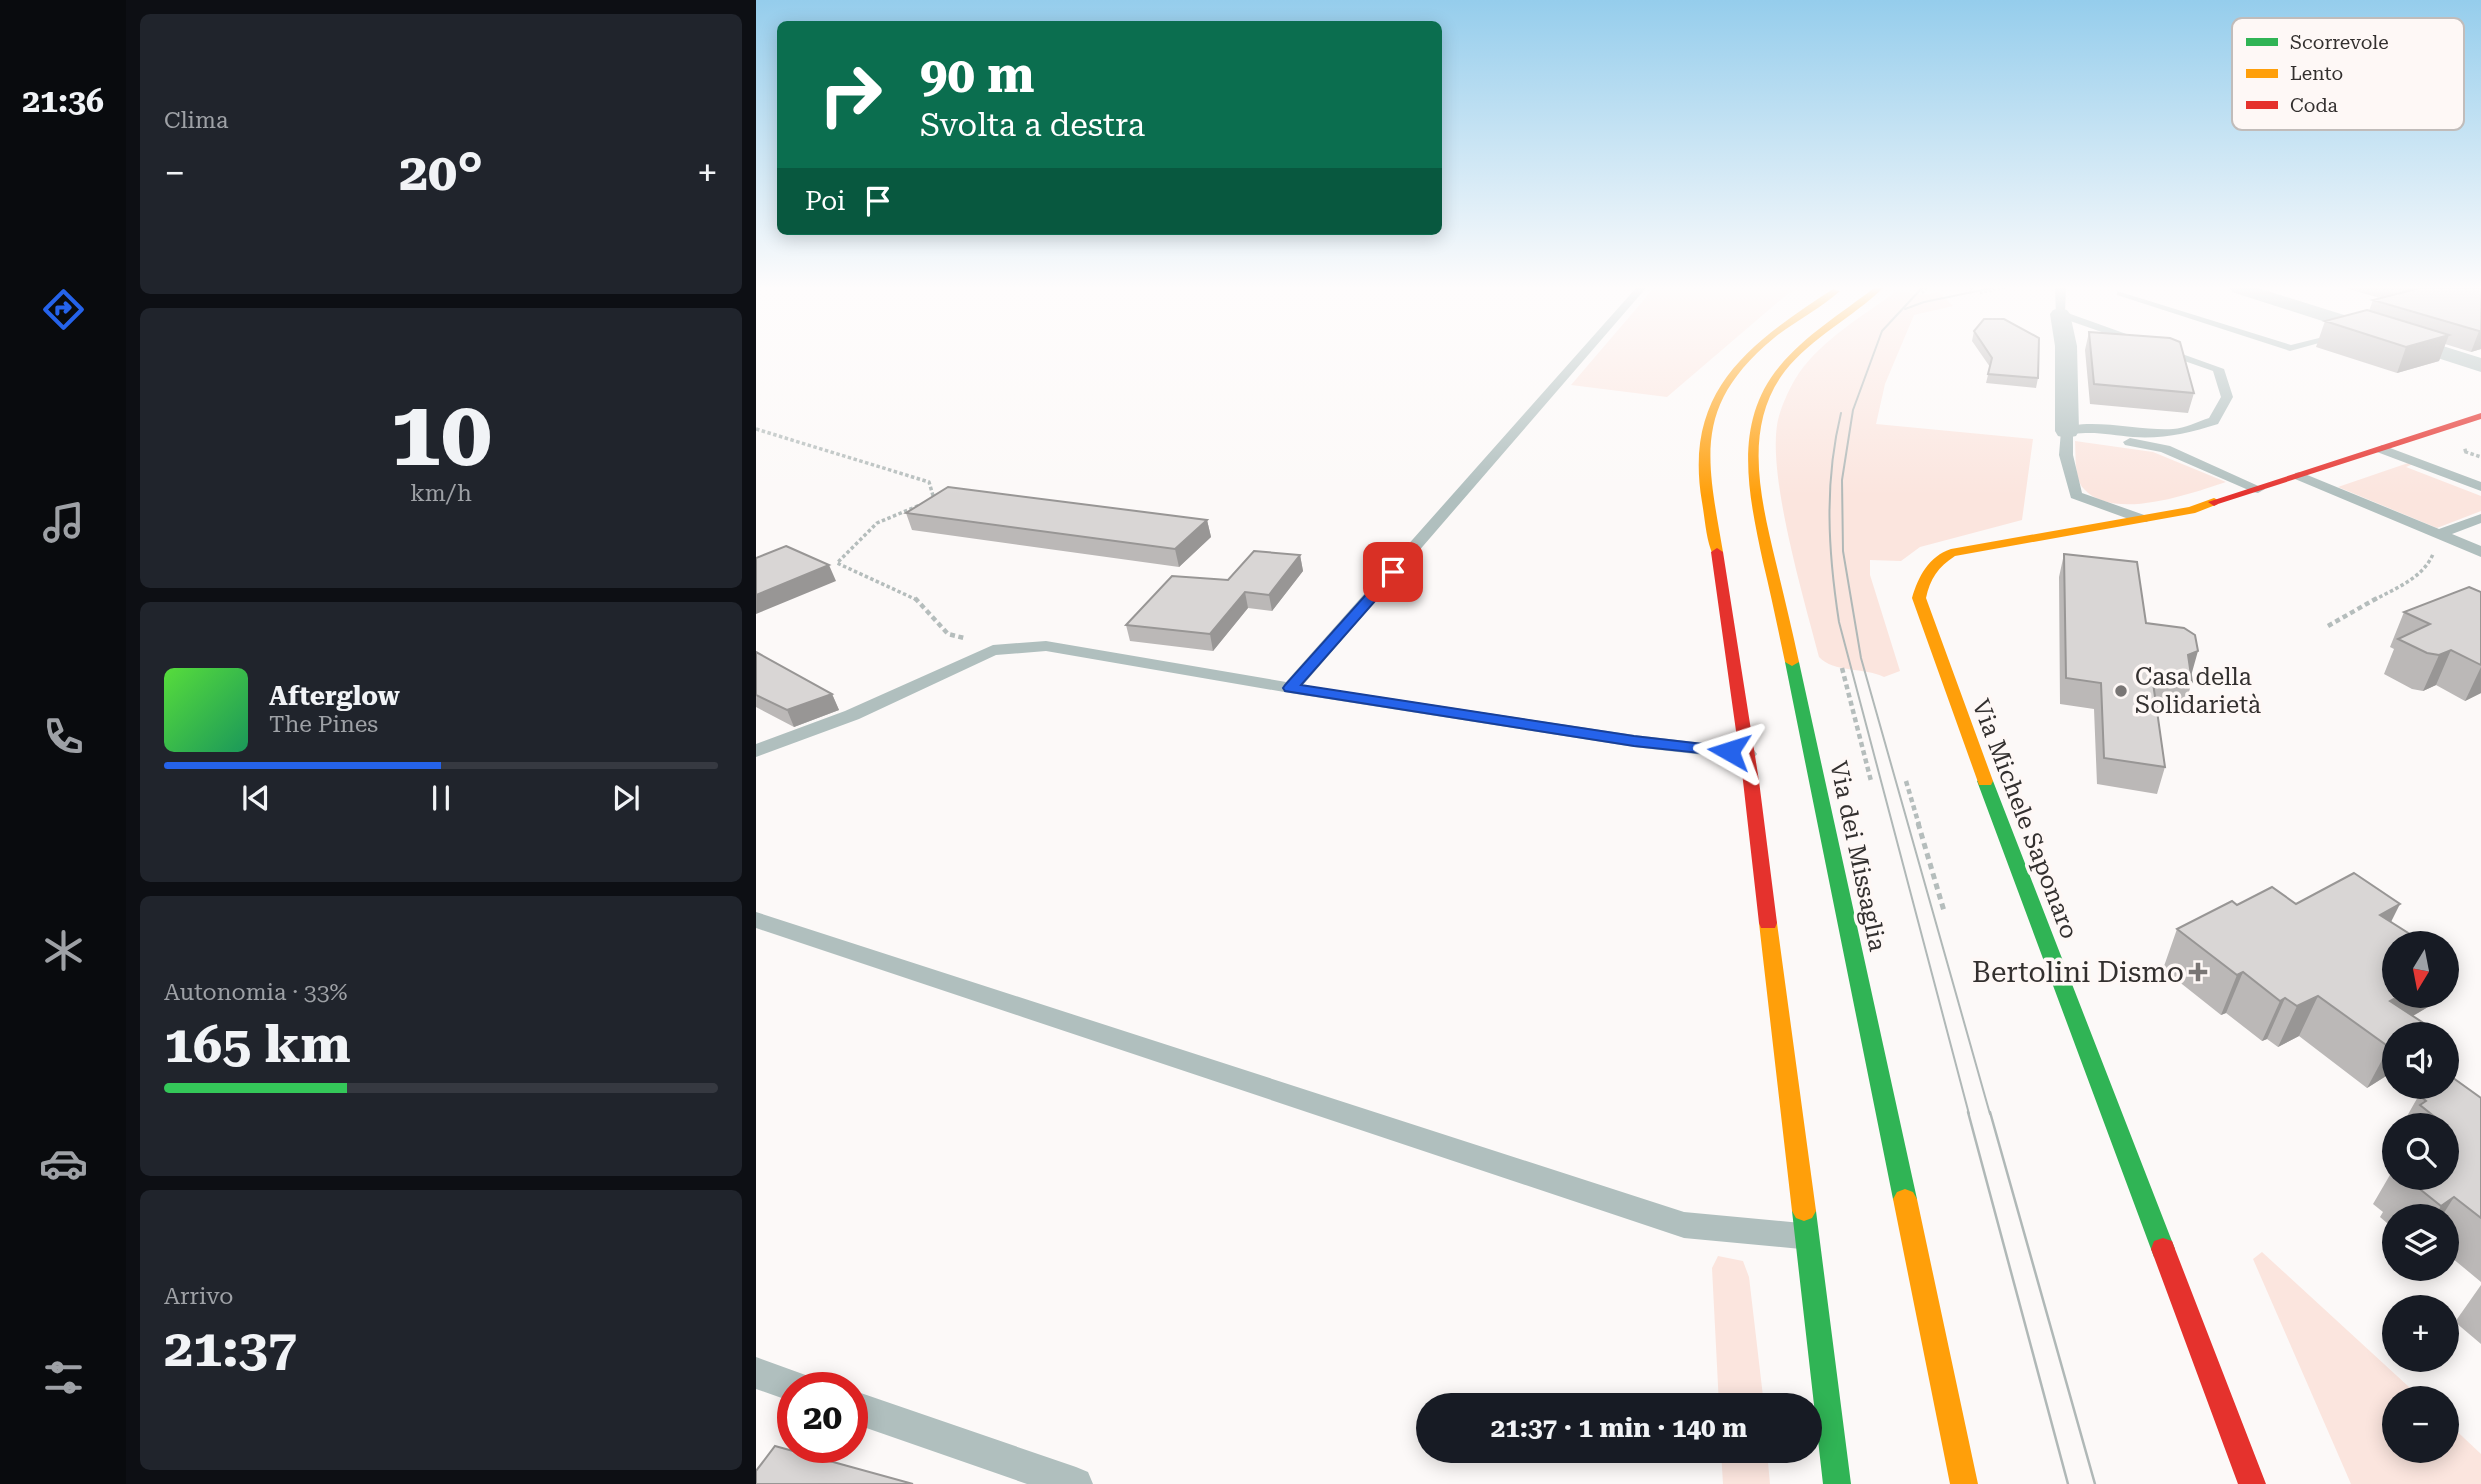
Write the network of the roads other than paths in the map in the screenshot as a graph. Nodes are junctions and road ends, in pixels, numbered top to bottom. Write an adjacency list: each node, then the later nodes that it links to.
1 (1580, 357): 18 (lane)
2 (1747, 357): 20 (main road)
3 (1791, 357): 28 (main road, Via dei Missaglia)
4 (2066, 357): 9 (street)
5 (2184, 357): 9 (lane)
6 (2452, 357): 7 (street)
7 (2476, 366)
8 (2481, 416): 10 (main road, Via Michele Saponaro)
9 (2067, 431): 13 (lane); 15 (lane)
10 (2382, 449): 11 (main road, Via Michele Saponaro); 12 (lane)
11 (2300, 476): 13 (main road, Via Michele Saponaro); 16 (lane)
12 (2481, 487)
13 (2258, 489): 15 (main road, Via Michele Saponaro)
14 (2481, 518): 16 (lane)
15 (2142, 519): 29 (main road, Via Michele Saponaro)
16 (2439, 534): 17 (lane)
17 (2481, 552)
18 (1290, 688): 19 (lane); 20 (lane)
19 (756, 751)
20 (1747, 754): 22 (main road)
21 (756, 920): 22 (lane)
22 (1807, 1237): 27 (main road)
23 (756, 1373): 24 (lane)
24 (777, 1380)
25 (868, 1412): 26 (lane)
26 (1076, 1484)
27 (1837, 1484)
28 (1964, 1484)
29 (2252, 1484)

